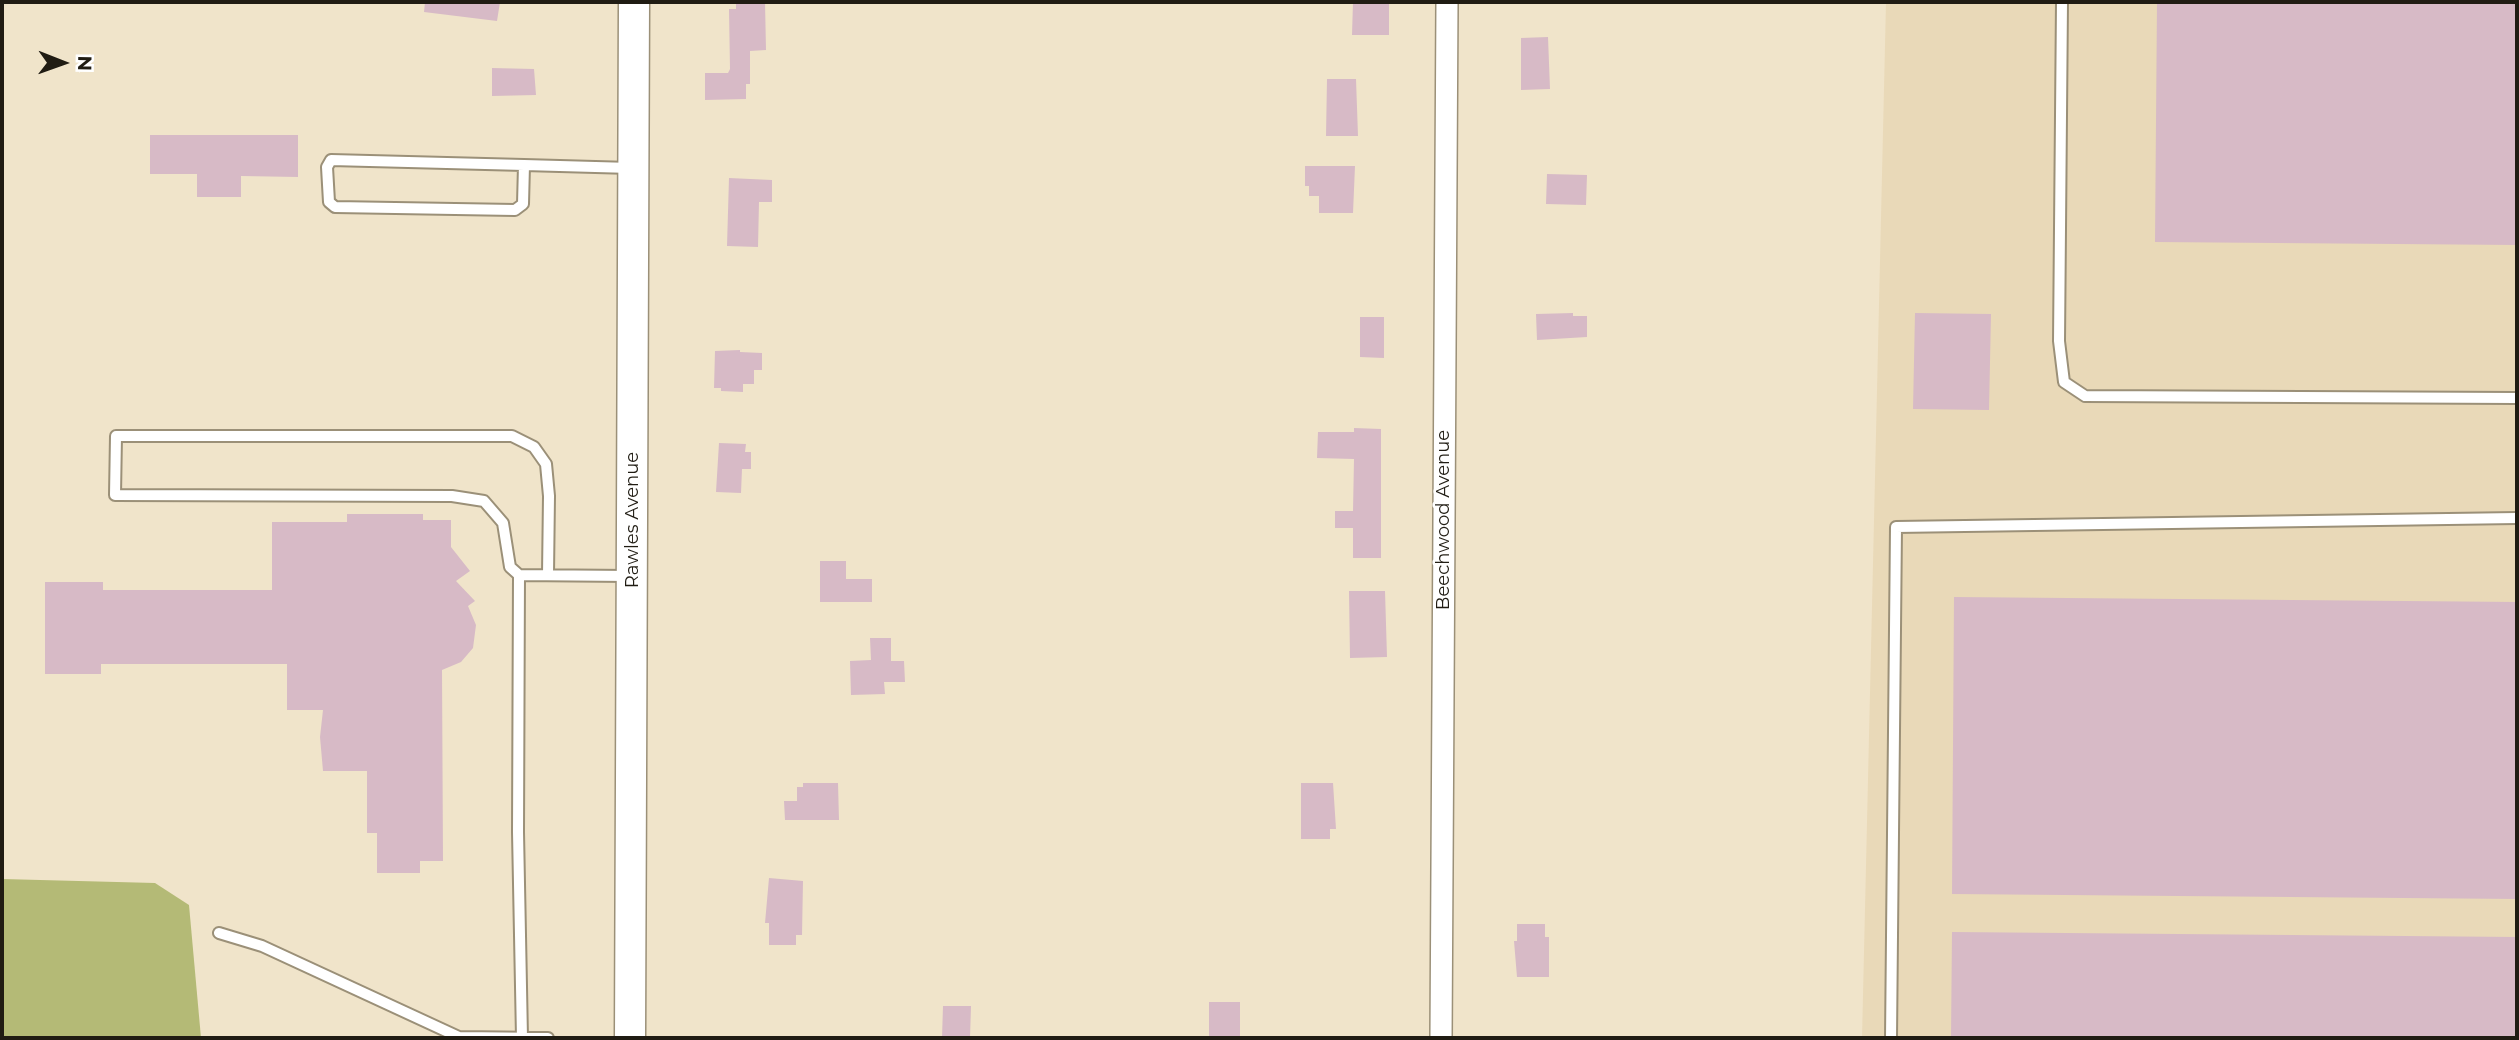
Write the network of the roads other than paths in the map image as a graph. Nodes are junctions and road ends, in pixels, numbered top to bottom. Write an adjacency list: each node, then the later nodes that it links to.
1 (634, 2): 5 (street, Rawles Avenue)
2 (1447, 2): 15 (street, Beechwood Avenue)
3 (2062, 2): 6 (lane)
4 (524, 165): 4 (lane); 5 (lane)
5 (634, 168): 10 (street, Rawles Avenue)
6 (2517, 398)
7 (2517, 518): 16 (lane)
8 (548, 574): 9 (lane); 9 (lane); 10 (lane)
9 (519, 575): 12 (lane)
10 (632, 576): 14 (street, Rawles Avenue)
11 (219, 933): 12 (lane)
12 (522, 1038): 13 (lane)
13 (548, 1038)
14 (630, 1038)
15 (1441, 1038)
16 (1891, 1038)

